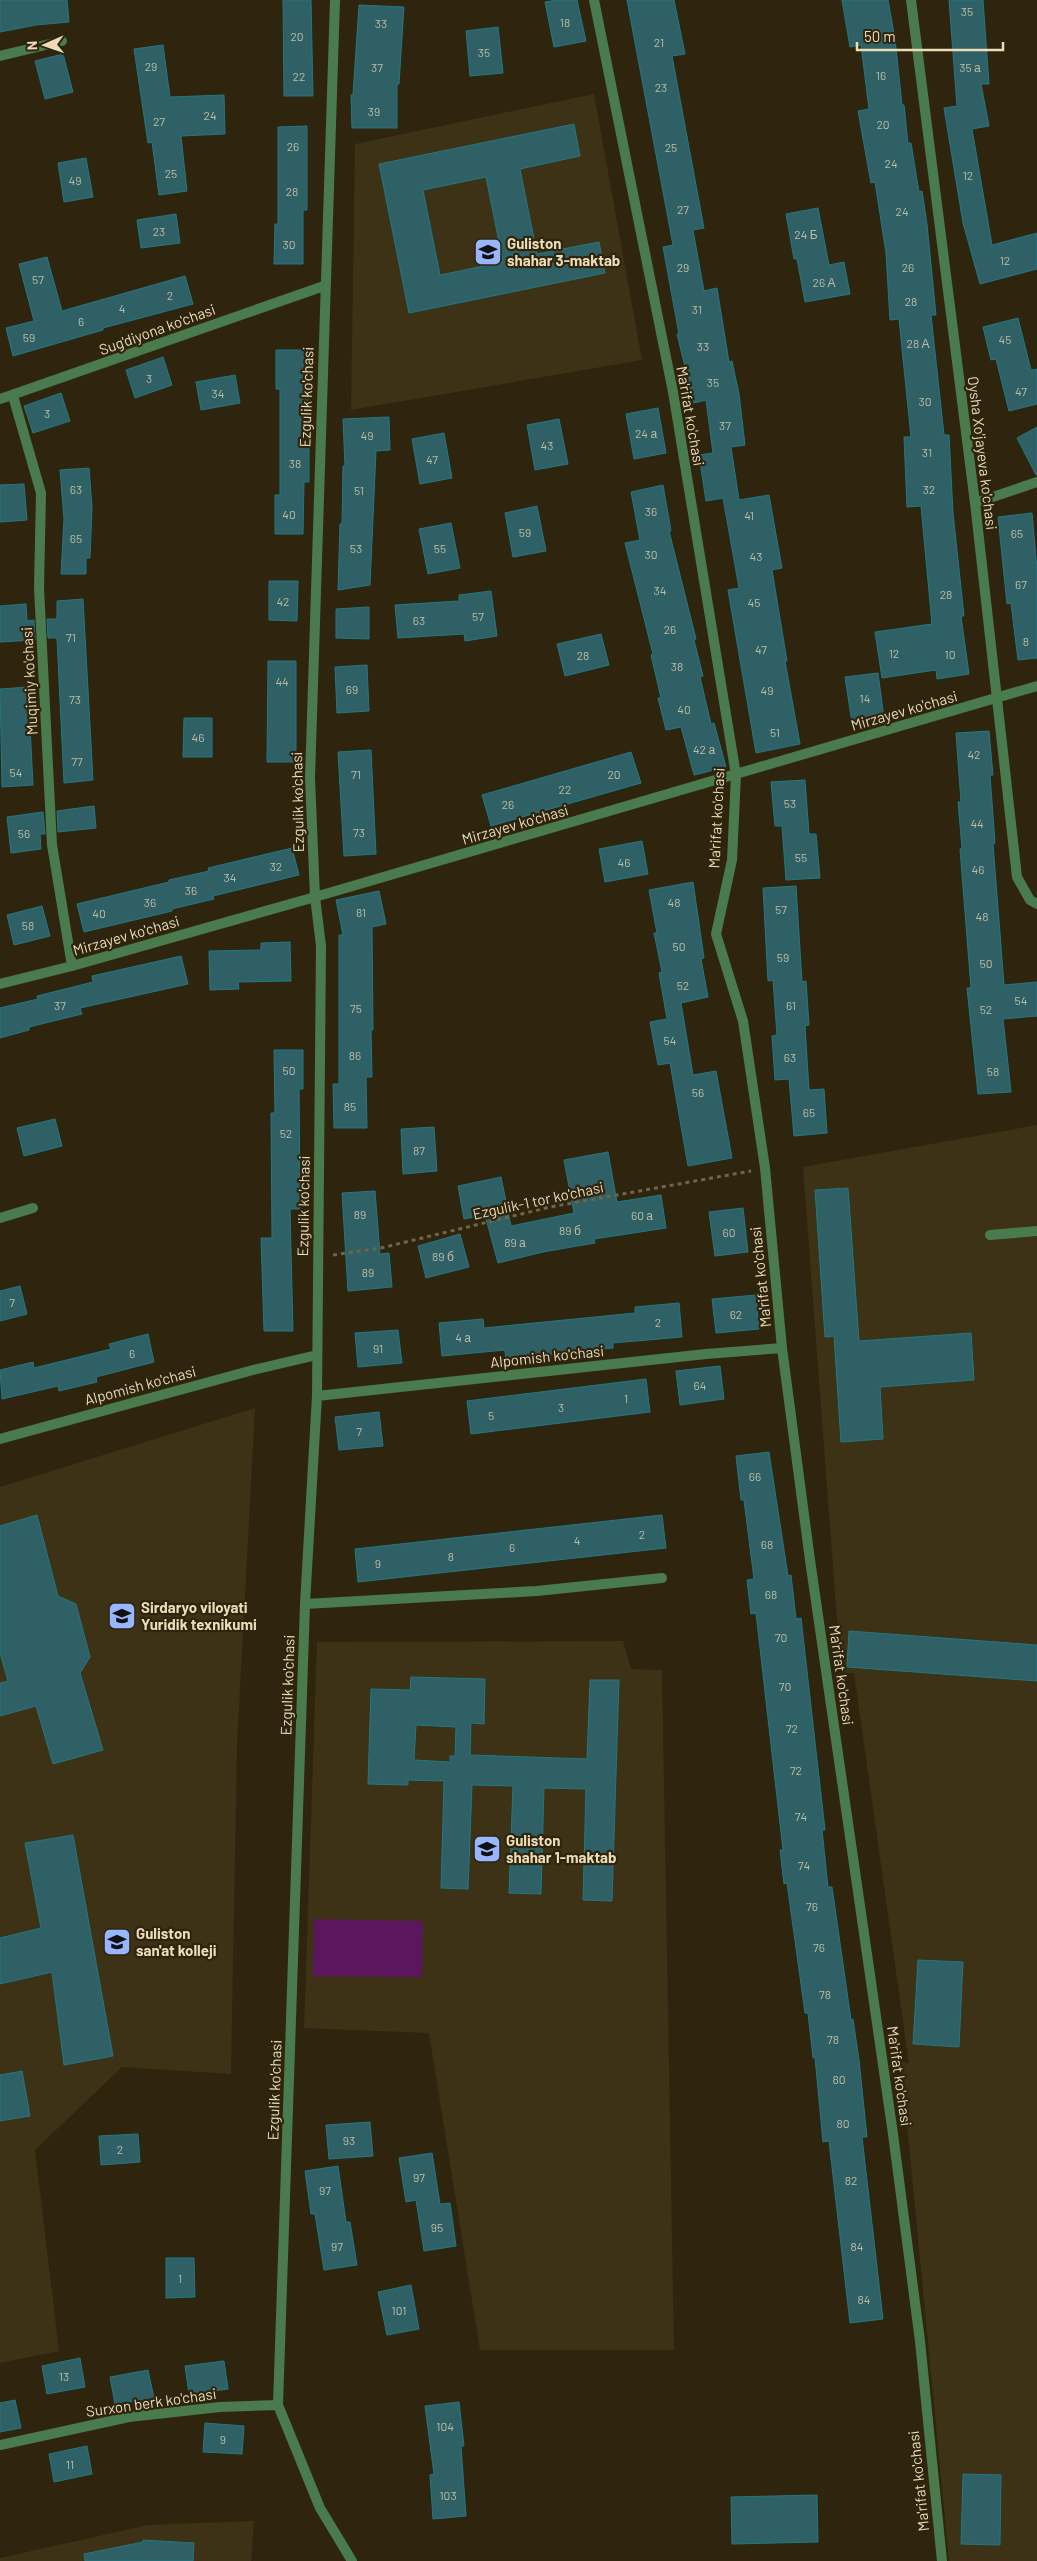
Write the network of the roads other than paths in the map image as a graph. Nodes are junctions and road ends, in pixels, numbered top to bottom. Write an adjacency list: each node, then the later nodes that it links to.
1 (335, 0): 6 (street, Ezgulik ko'chasi)
2 (594, 0): 13 (street, Ma'rifat ko'chasi)
3 (910, 0): 10 (street, Oysha Xo'jayeva ko'chasi)
4 (62, 41): 5 (street)
5 (0, 56)
6 (324, 286): 7 (street, Sug'diyona ko'chasi); 14 (street, Ezgulik ko'chasi)
7 (13, 396): 8 (street, Sug'diyona ko'chasi); 16 (street, Muqimiy ko'chasi)
8 (0, 399)
9 (1037, 482): 10 (street)
10 (975, 503): 12 (street, Oysha Xo'jayeva ko'chasi)
11 (1037, 686): 12 (street, Mirzayev ko'chasi)
12 (998, 698): 13 (street, Mirzayev ko'chasi); 15 (street, Oysha Xo'jayeva ko'chasi)
13 (736, 775): 14 (street, Mirzayev ko'chasi); 22 (street, Ma'rifat ko'chasi)
14 (315, 897): 16 (street, Mirzayev ko'chasi); 23 (street, Ezgulik ko'chasi)
15 (1037, 904)
16 (72, 966): 17 (street, Mirzayev ko'chasi)
17 (0, 984)
18 (33, 1208): 19 (street)
19 (0, 1218)
20 (1037, 1231): 21 (street)
21 (990, 1235)
22 (782, 1348): 24 (street, Alpomish ko'chasi); 31 (street, Ma'rifat ko'chasi)
23 (317, 1355): 24 (street, Ezgulik ko'chasi); 25 (street, Alpomish ko'chasi)
24 (317, 1396): 27 (street, Ezgulik ko'chasi)
25 (0, 1439)
26 (662, 1578): 27 (street)
27 (305, 1604): 28 (street, Ezgulik ko'chasi)
28 (278, 2405): 29 (street, Surxon berk ko'chasi); 30 (street, Ezgulik ko'chasi)
29 (0, 2445)
30 (352, 2561)
31 (942, 2561)

